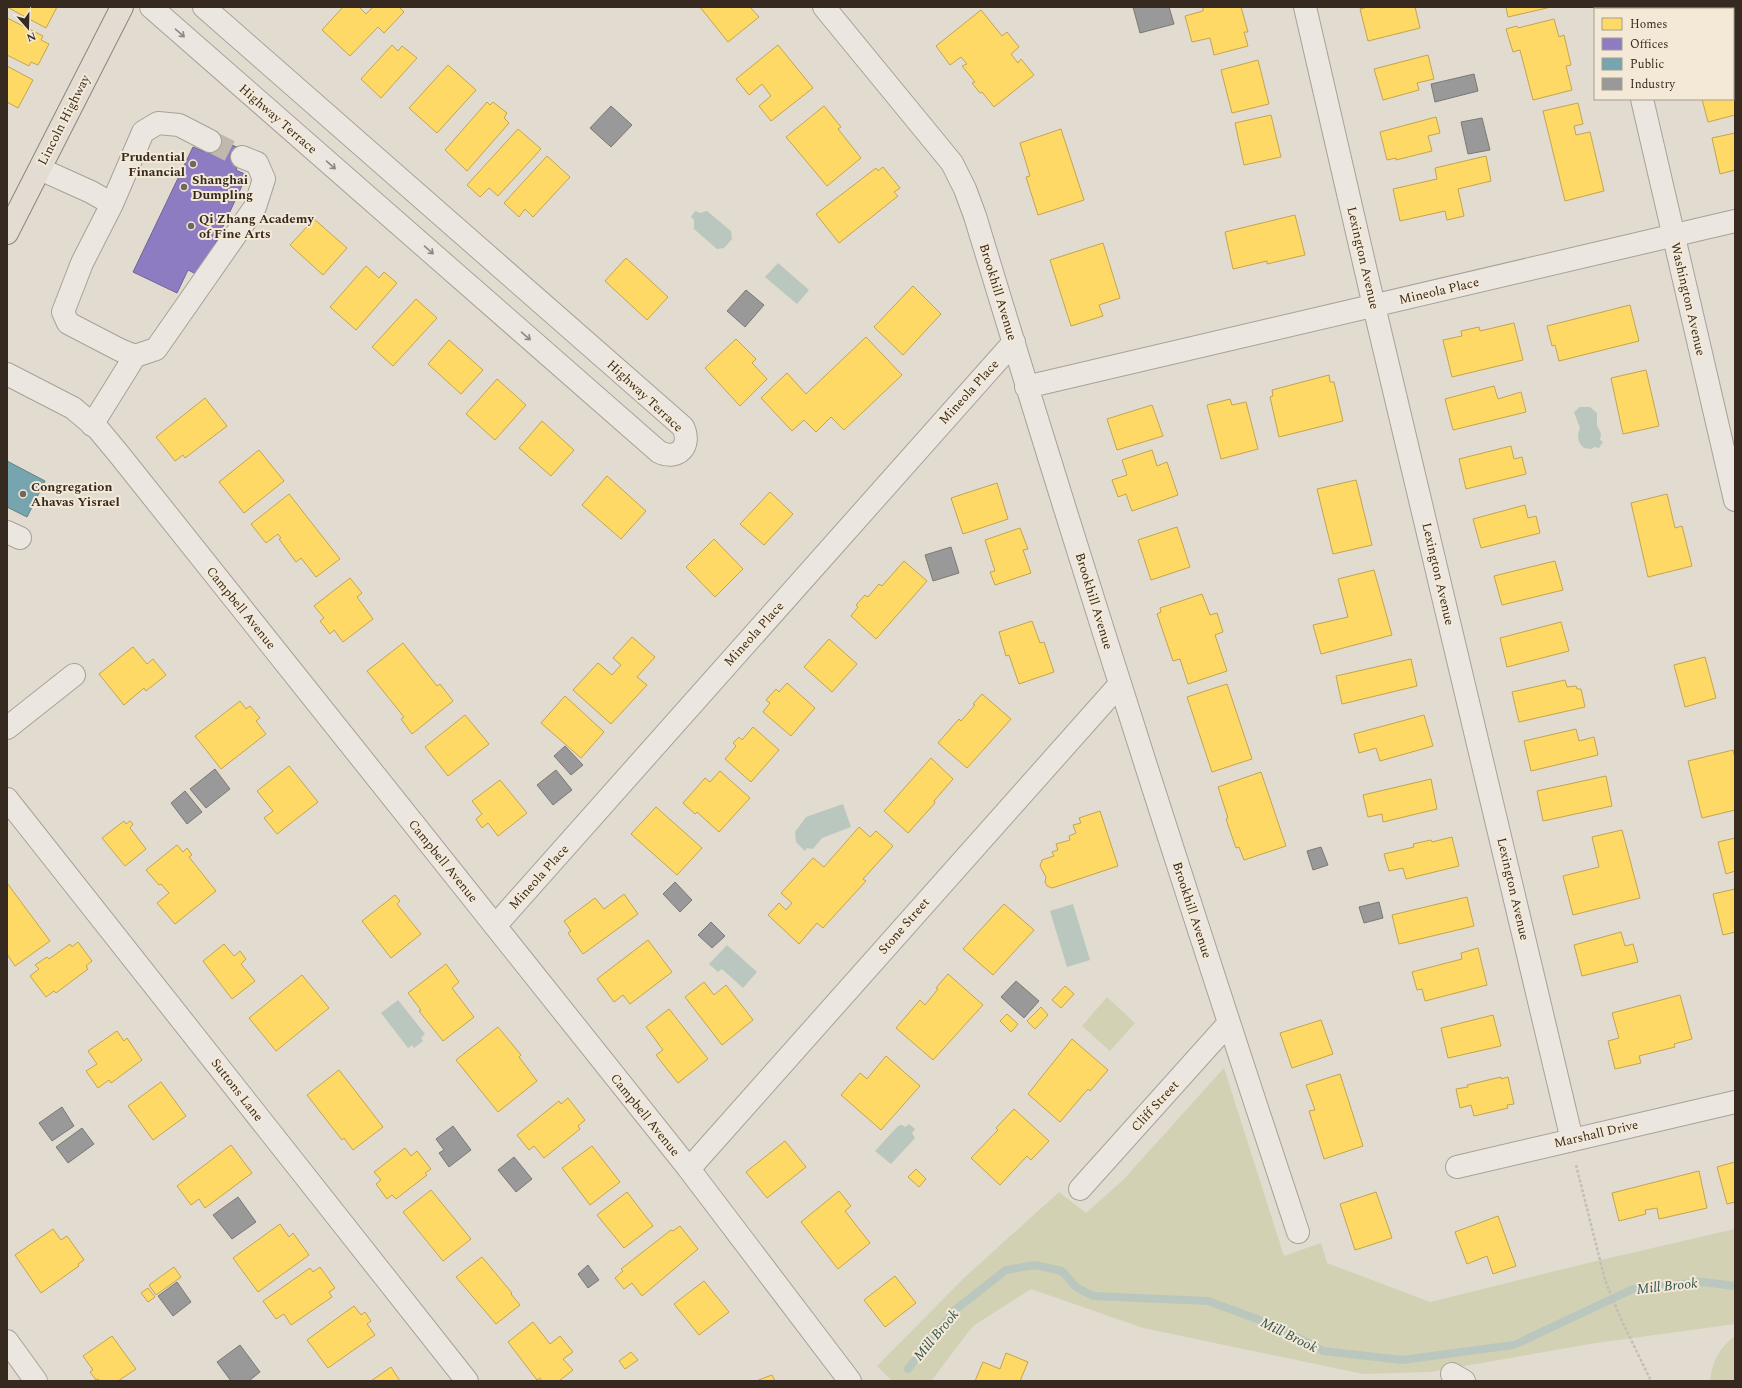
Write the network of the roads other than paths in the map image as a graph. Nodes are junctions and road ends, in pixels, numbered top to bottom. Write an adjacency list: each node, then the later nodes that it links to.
1 (122, 7): 9 (main road, Lincoln Highway)
2 (151, 7): 13 (street, Highway Terrace, one-way to 13)
3 (824, 7): 17 (street, Brookhill Avenue)
4 (1305, 7): 16 (street, Lexington Avenue)
5 (209, 9): 10 (street, Highway Terrace)
6 (1642, 100): 15 (street, Washington Avenue)
7 (210, 141): 11 (street)
8 (242, 157): 18 (street)
9 (40, 169): 11 (street); 14 (main road, Lincoln Highway)
10 (428, 203): 13 (street); 13 (street, Highway Terrace, one-way to 10)
11 (112, 204): 18 (street)
12 (1735, 221): 15 (street, Mineola Place)
13 (406, 230)
14 (7, 233)
15 (1673, 235): 16 (street, Mineola Place); 22 (street, Washington Avenue)
16 (1374, 306): 20 (street, Mineola Place); 30 (street, Lexington Avenue)
17 (1014, 342): 20 (street, Brookhill Avenue); 27 (street, Mineola Place)
18 (135, 356): 21 (street)
19 (7, 374): 21 (street, Campbell Avenue)
20 (1026, 387): 24 (street, Brookhill Avenue)
21 (92, 425): 27 (street, Campbell Avenue)
22 (1735, 500)
23 (74, 675): 25 (street)
24 (1120, 684): 28 (street, Brookhill Avenue); 32 (street, Stone Street)
25 (7, 728)
26 (7, 798): 37 (street, Suttons Lane)
27 (495, 926): 32 (street, Campbell Avenue)
28 (1229, 1023): 33 (street, Cliff Street); 34 (street, Brookhill Avenue)
29 (1735, 1102): 30 (street, Marshall Drive)
30 (1572, 1140): 31 (street, Marshall Drive)
31 (1457, 1167)
32 (689, 1170): 38 (street, Campbell Avenue)
33 (1080, 1189)
34 (1298, 1232)
35 (7, 1341): 36 (street)
36 (36, 1381)
37 (467, 1381)
38 (850, 1381)

